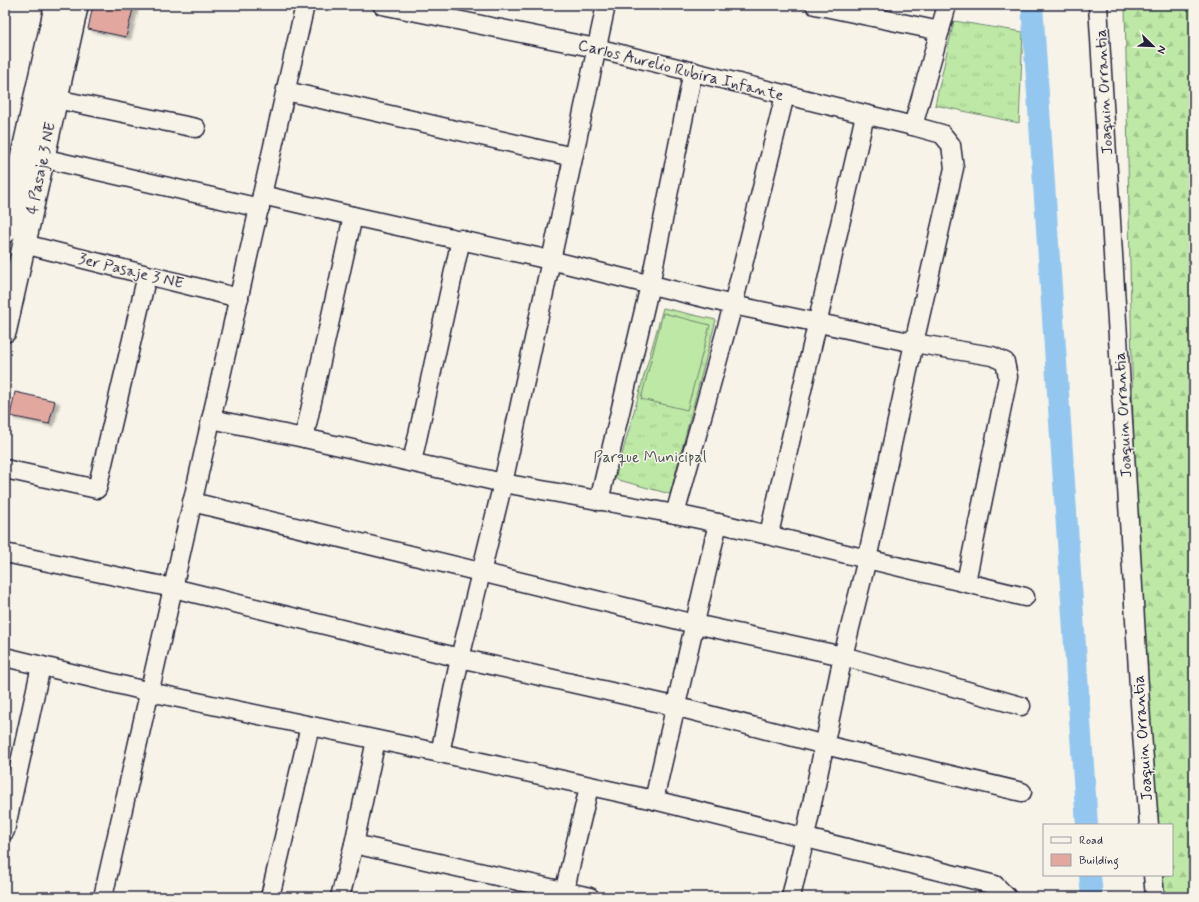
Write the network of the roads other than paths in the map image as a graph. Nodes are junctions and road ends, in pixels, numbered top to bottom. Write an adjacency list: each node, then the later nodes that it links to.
1 (56, 5): 22 (street, 4 Pasaje 3 NE)
2 (77, 5): 14 (street, 4 Pasaje 3 NE)
3 (305, 5): 12 (street)
4 (385, 5): 10 (street, Carlos Aurelio Rubira Infante)
5 (606, 5): 10 (street)
6 (815, 5): 9 (street)
7 (947, 5): 9 (street)
8 (1098, 5): 64 (street, Joaquin Orrantia)
9 (940, 31): 16 (street)
10 (596, 48): 11 (street, Carlos Aurelio Rubira Infante); 18 (street)
11 (693, 71): 13 (street, Carlos Aurelio Rubira Infante); 27 (street)
12 (286, 91): 18 (street); 20 (street)
13 (785, 95): 15 (street, Carlos Aurelio Rubira Infante); 29 (street)
14 (56, 99): 17 (street); 19 (street, 4 Pasaje 3 NE)
15 (866, 114): 16 (street, Carlos Aurelio Rubira Infante); 30 (street)
16 (913, 126): 32 (street, Carlos Aurelio Rubira Infante)
17 (196, 128)
18 (573, 157): 25 (street)
19 (42, 158): 20 (street); 24 (street, 4 Pasaje 3 NE)
20 (261, 202): 21 (street); 28 (street)
21 (353, 216): 23 (street); 34 (street)
22 (5, 232)
23 (461, 240): 25 (street); 35 (street)
24 (24, 244): 26 (street, 3er Pasaje 3 NE); 31 (street, 4 Pasaje 3 NE)
25 (550, 260): 27 (street); 37 (street)
26 (147, 275): 28 (street, 3er Pasaje 3 NE); 36 (street)
27 (650, 286): 29 (street); 38 (street)
28 (238, 298): 33 (street)
29 (733, 305): 30 (street); 40 (street)
30 (817, 322): 32 (street); 42 (street)
31 (5, 331)
32 (914, 343): 44 (street); 46 (street)
33 (211, 419): 34 (street); 39 (street)
34 (304, 438): 35 (street)
35 (412, 462): 37 (street)
36 (5, 469)
37 (503, 483): 38 (street); 45 (street)
38 (599, 501): 40 (street)
39 (192, 502): 45 (street); 47 (street)
40 (675, 514): 41 (street)
41 (718, 523): 42 (street); 49 (street)
42 (769, 534): 44 (street)
43 (5, 553): 47 (street)
44 (867, 559): 46 (street); 50 (street)
45 (482, 572): 49 (street); 52 (street)
46 (966, 582): 48 (street)
47 (173, 588): 52 (street); 54 (street)
48 (1025, 597)
49 (694, 624): 50 (street); 55 (street)
50 (844, 656): 56 (street); 59 (street)
51 (5, 657): 53 (street)
52 (460, 658): 55 (street); 60 (street)
53 (41, 666): 54 (street); 65 (street)
54 (150, 692): 57 (street); 70 (street)
55 (674, 706): 59 (street); 63 (street)
56 (1021, 706)
57 (310, 726): 58 (street); 71 (street)
58 (376, 740): 60 (street); 67 (street)
59 (826, 745): 62 (street); 66 (street)
60 (440, 753): 61 (street)
61 (589, 787): 63 (street); 69 (street)
62 (1022, 792)
63 (654, 800): 66 (street)
64 (1150, 824)
65 (5, 831)
66 (806, 837): 74 (street); 75 (street)
67 (354, 844): 69 (street); 72 (street)
68 (1154, 876): 76 (street)
69 (564, 894): 73 (street)
70 (103, 897)
71 (270, 897)
72 (340, 897)
73 (590, 897)
74 (791, 897)
75 (1007, 897)
76 (1155, 897)

